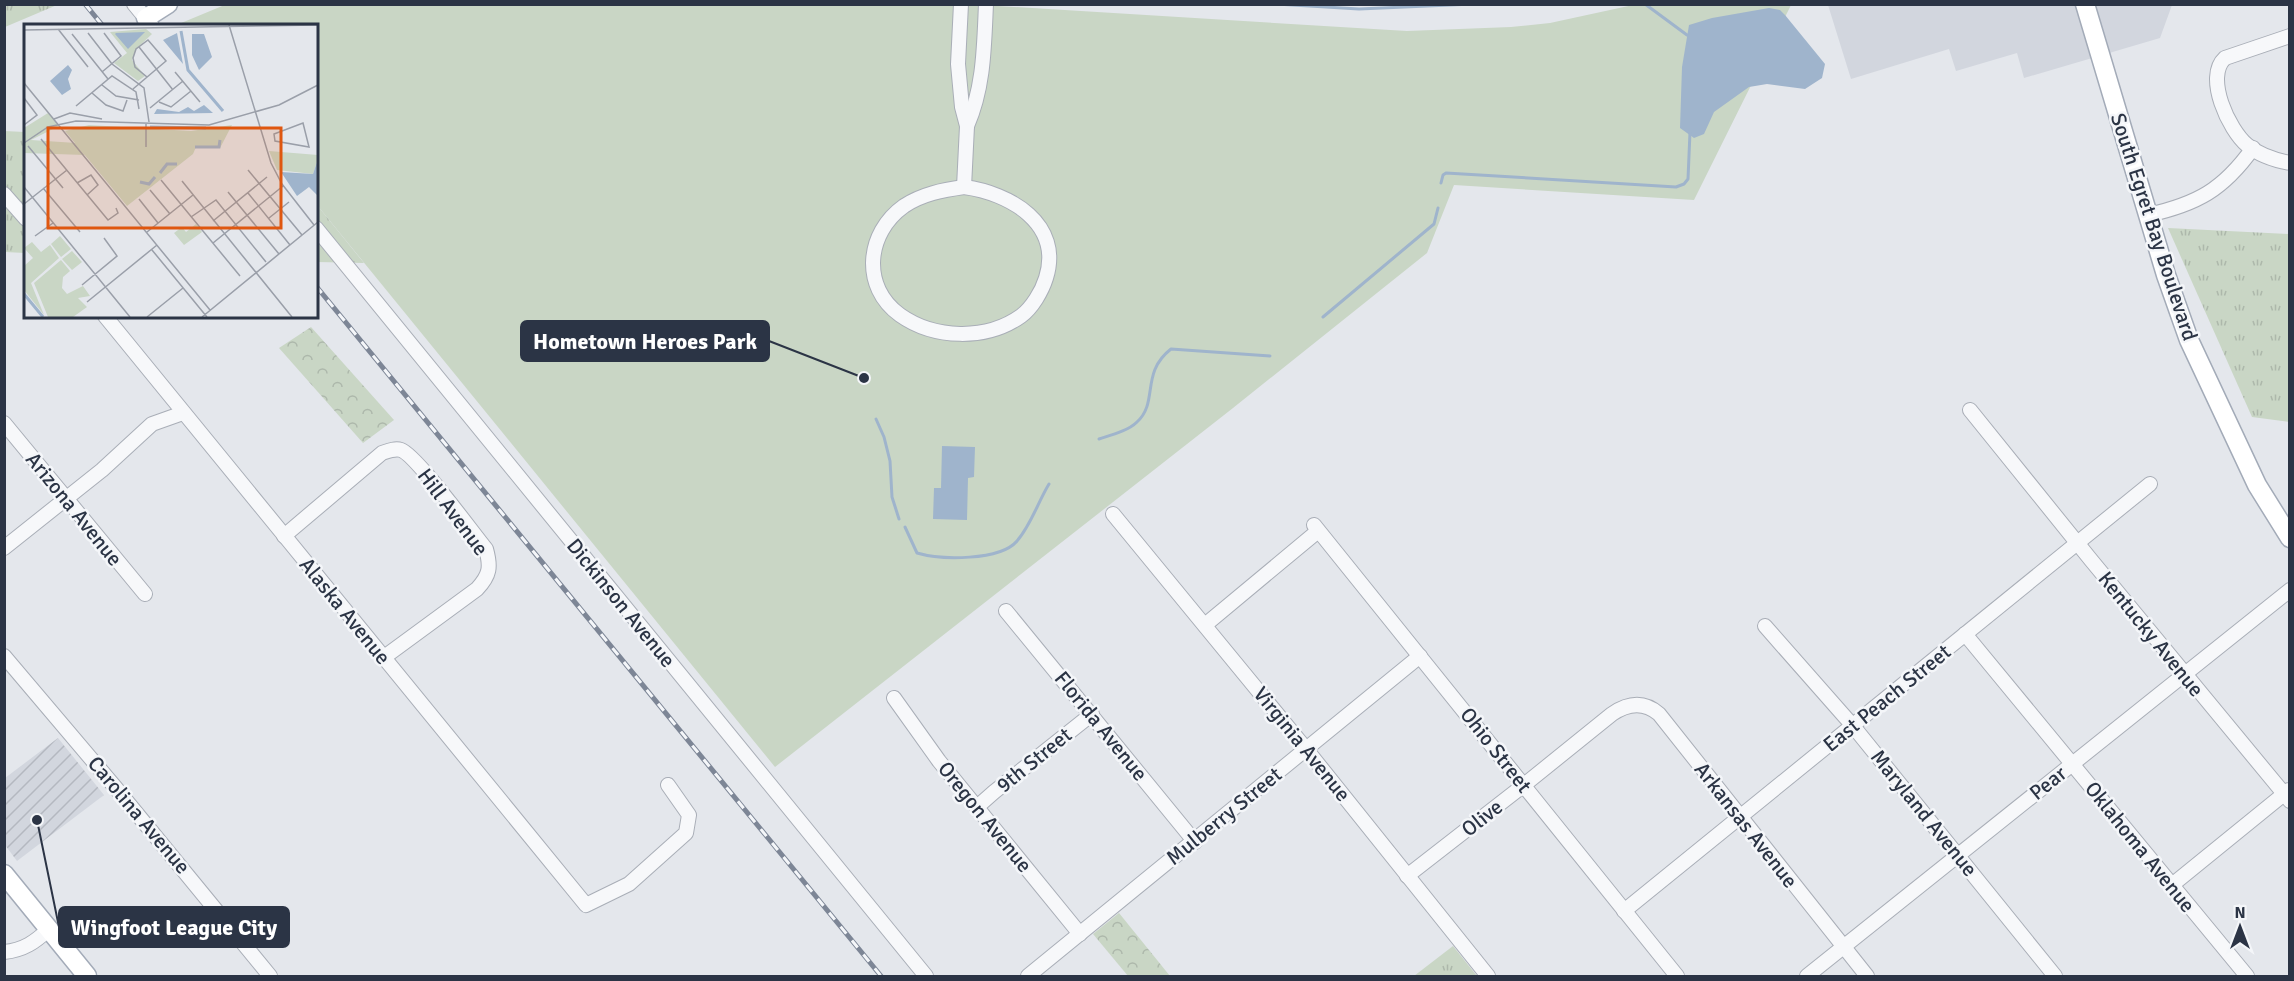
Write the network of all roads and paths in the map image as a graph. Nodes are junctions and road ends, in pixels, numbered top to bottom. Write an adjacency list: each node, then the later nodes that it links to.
1 (168, 4): 5 (main road)
2 (961, 4): 6 (street)
3 (986, 4): 7 (street)
4 (2085, 4): 14 (main road, South Egret Bay Boulevard)
5 (144, 16)
6 (959, 35): 7 (street); 9 (street)
7 (984, 36): 9 (street)
8 (2289, 36): 10 (street)
9 (967, 126): 12 (street)
10 (2253, 148): 11 (street); 14 (street)
11 (2289, 163)
12 (964, 187): 12 (street)
13 (4, 194): 15 (street)
14 (2148, 214): 25 (main road, South Egret Bay Boulevard)
15 (24, 217)
16 (318, 230): 61 (street, Dickinson Avenue)
17 (107, 318): 19 (street, Alaska Avenue)
18 (1970, 410): 26 (street, Kentucky Avenue)
19 (183, 413): 22 (street); 24 (street, Alaska Avenue)
20 (4, 423): 22 (street, Arizona Avenue)
21 (2150, 484): 26 (street, East Peach Street)
22 (66, 499): 27 (street); 29 (street, Arizona Avenue)
23 (1113, 514): 31 (street, Virginia Avenue)
24 (284, 536): 36 (street, Alaska Avenue); 36 (street, Hill Avenue)
25 (2289, 538)
26 (2077, 543): 33 (street, East Peach Street); 37 (street, Kentucky Avenue)
27 (4, 548)
28 (2289, 590): 37 (street, Pear)
29 (145, 594)
30 (1006, 611): 39 (street, Florida Avenue)
31 (1205, 625): 35 (street, Ohio Street); 42 (street, Virginia Avenue)
32 (1765, 626): 41 (street, Maryland Avenue)
33 (1965, 634): 41 (street, East Peach Street); 43 (street, Oklahoma Avenue)
34 (4, 656): 60 (street, Carolina Avenue)
35 (1419, 656): 42 (street, Mulberry Street); 45 (street, Ohio Street)
36 (383, 658): 44 (street, Alaska Avenue)
37 (2184, 673): 43 (street, Pear); 46 (street, Kentucky Avenue)
38 (894, 698): 47 (street, Oregon Avenue)
39 (1092, 714): 47 (street, 9th Street); 49 (street, Florida Avenue)
40 (1612, 714): 45 (street, Olive); 48 (street, Arkansas Avenue)
41 (1853, 726): 48 (street, East Peach Street); 50 (street, Maryland Avenue)
42 (1306, 749): 49 (street, Mulberry Street); 52 (street, Virginia Avenue)
43 (2072, 764): 50 (street, Pear); 53 (street, Oklahoma Avenue)
44 (668, 785)
45 (1524, 785): 52 (street, Olive); 54 (street, Ohio Street)
46 (2288, 795): 53 (street)
47 (977, 807): 56 (street, Oregon Avenue)
48 (1739, 817): 54 (street, East Peach Street); 57 (street, Arkansas Avenue)
49 (1195, 842): 56 (street, Mulberry Street)
50 (1958, 856): 57 (street, Pear); 67 (street, Maryland Avenue)
51 (4, 874): 55 (main road)
52 (1407, 876): 63 (street, Virginia Avenue)
53 (2172, 885): 68 (street, Oklahoma Avenue)
54 (1624, 911): 64 (street, Ohio Street)
55 (49, 929): 58 (street); 59 (main road)
56 (1080, 934): 62 (street, Mulberry Street)
57 (1844, 948): 65 (street, Pear); 66 (street, Arkansas Avenue)
58 (4, 952)
59 (87, 976)
60 (270, 976)
61 (926, 976)
62 (1028, 976)
63 (1488, 976)
64 (1677, 976)
65 (1807, 976)
66 (1867, 976)
67 (2055, 976)
68 (2247, 976)

